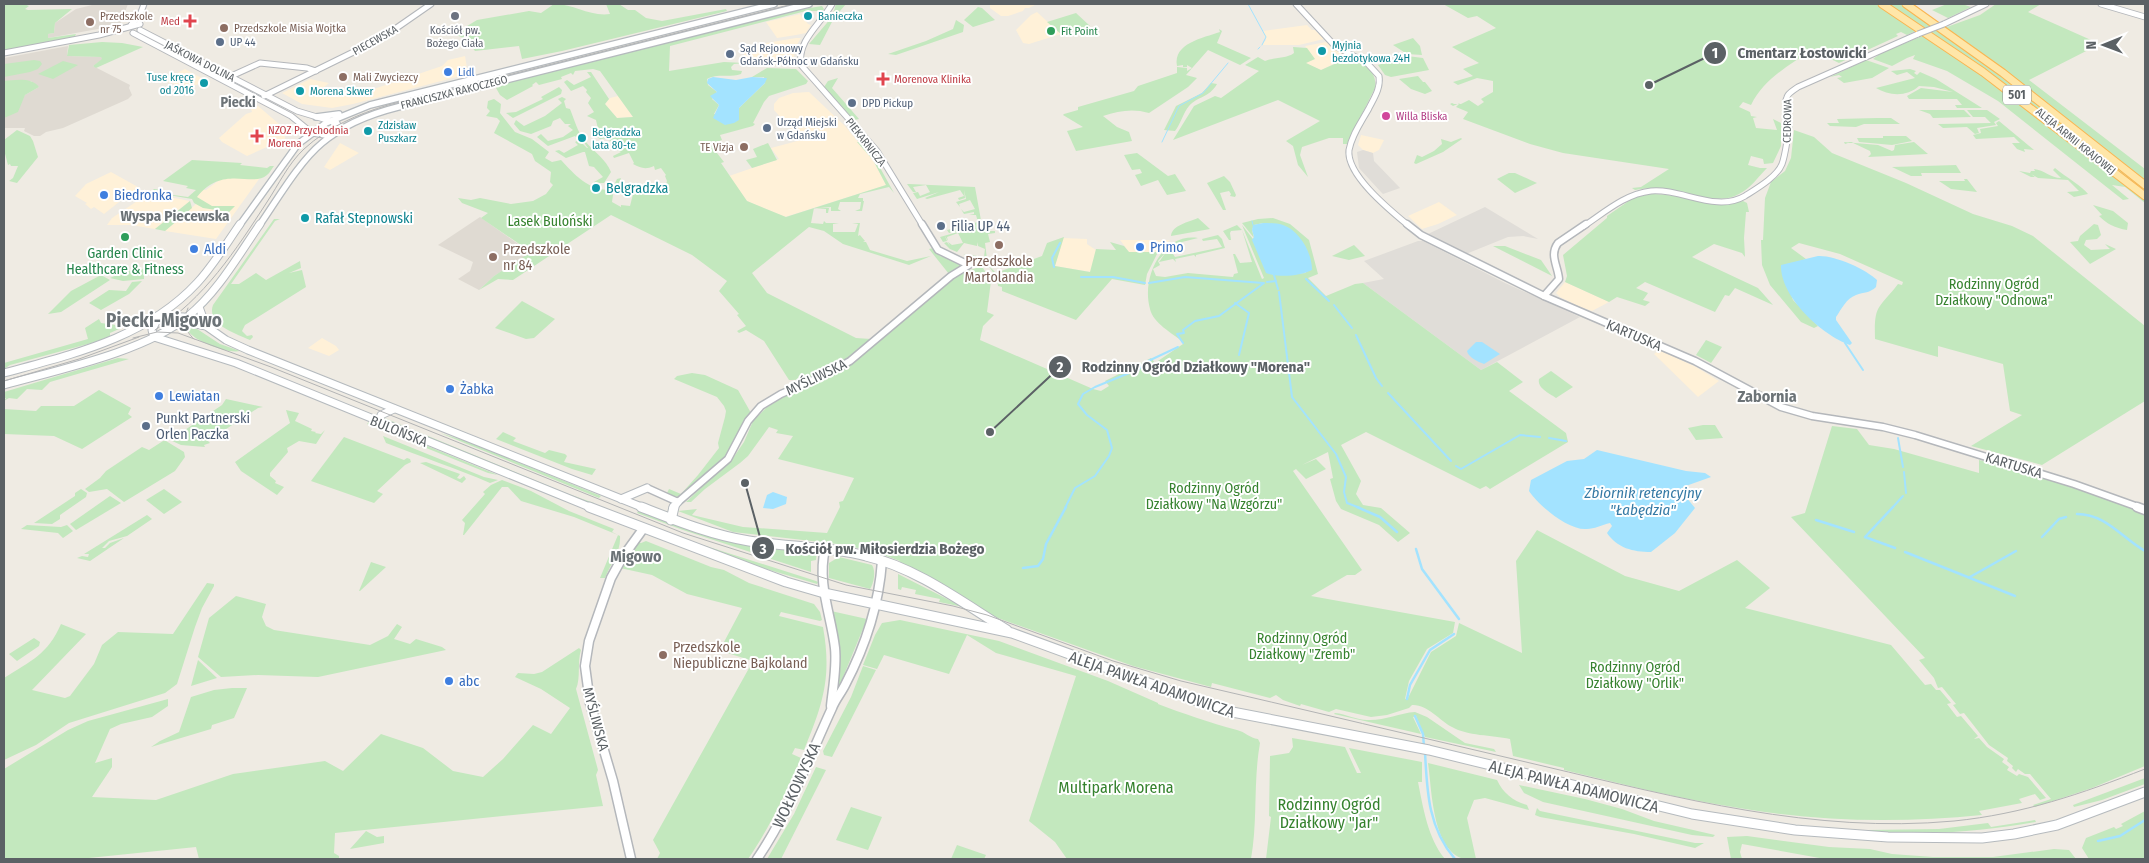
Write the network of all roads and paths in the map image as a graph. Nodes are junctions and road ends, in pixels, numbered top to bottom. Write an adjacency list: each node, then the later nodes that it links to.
1 (144, 4): 13 (street)
2 (431, 4): 21 (street, PIECEWSKA)
3 (774, 4): 26 (main road, FRANCISZKA RAKOCZEGO)
4 (809, 4): 29 (main road, FRANCISZKA RAKOCZEGO)
5 (826, 4): 12 (street)
6 (832, 4): 12 (street, PIEKARNICZA)
7 (1296, 4): 35 (street, KARTUSKA)
8 (1882, 4): 33 (main road, ALEJA ARMII KRAJOWEJ / 501)
9 (1906, 4): 32 (main road, ALEJA ARMII KRAJOWEJ / 501)
10 (1986, 4): 35 (street, CEDROWA, bridge)
11 (2101, 4): 14 (street)
12 (829, 10): 34 (street, PIEKARNICZA)
13 (140, 15): 15 (street); 16 (street)
14 (2145, 17)
15 (131, 24): 16 (street); 17 (street)
16 (140, 24): 18 (street)
17 (122, 30): 19 (street); 20 (street)
18 (140, 30): 19 (street); 22 (street, JAŚKOWA DOLINA)
19 (133, 33): 23 (street, JAŚKOWA DOLINA)
20 (4, 53)
21 (316, 71): 22 (street); 24 (street, PIECEWSKA)
22 (230, 76): 23 (street); 24 (street, JAŚKOWA DOLINA)
23 (222, 80): 25 (street, JAŚKOWA DOLINA)
24 (266, 95): 25 (street, PIECEWSKA); 27 (street, JAŚKOWA DOLINA)
25 (259, 99): 30 (street, JAŚKOWA DOLINA)
26 (348, 112): 27 (main road); 28 (main road, FRANCISZKA RAKOCZEGO)
27 (316, 117): 28 (street, JAŚKOWA DOLINA)
28 (331, 121): 29 (street); 30 (main road, FRANCISZKA RAKOCZEGO)
29 (340, 130): 31 (main road, FRANCISZKA RAKOCZEGO)
30 (310, 134): 31 (street); 37 (main road, FRANCISZKA RAKOCZEGO)
31 (330, 136): 36 (main road, FRANCISZKA RAKOCZEGO)
32 (2145, 185)
33 (2145, 196)
34 (969, 265): 47 (street, MYŚLIWSKA)
35 (1544, 296): 48 (street, KARTUSKA)
36 (199, 307): 38 (main road, FRANCISZKA RAKOCZEGO); 39 (main road)
37 (159, 316): 38 (main road); 40 (main road); 41 (main road, FRANCISZKA RAKOCZEGO)
38 (186, 318): 39 (main road, BULOŃSKA); 40 (main road, FRANCISZKA RAKOCZEGO)
39 (206, 326): 43 (main road, BULOŃSKA)
40 (154, 337): 42 (main road, FRANCISZKA RAKOCZEGO); 44 (main road, BULOŃSKA)
41 (4, 373)
42 (4, 385)
43 (394, 409): 44 (main road); 46 (main road, BULOŃSKA)
44 (379, 423): 50 (main road, BULOŃSKA)
45 (647, 488): 46 (main road); 47 (street)
46 (620, 499): 49 (main road, BULOŃSKA)
47 (678, 502): 49 (main road)
48 (2145, 510)
49 (671, 520): 51 (main road, ALEJA PAWŁA ADAMOWICZA)
50 (643, 529): 53 (main road, ALEJA PAWŁA ADAMOWICZA); 58 (street, MYŚLIWSKA)
51 (825, 549): 52 (main road, ALEJA PAWŁA ADAMOWICZA); 53 (street, WOŁKOWYSKA)
52 (882, 561): 54 (street, WOŁKOWYSKA); 55 (main road, ALEJA PAWŁA ADAMOWICZA)
53 (824, 593): 54 (main road, ALEJA PAWŁA ADAMOWICZA); 56 (street, WOŁKOWYSKA)
54 (876, 604): 55 (main road, ALEJA PAWŁA ADAMOWICZA); 56 (street, WOŁKOWYSKA)
55 (1012, 633): 57 (main road, ALEJA PAWŁA ADAMOWICZA)
56 (831, 709): 59 (street, WOŁKOWYSKA)
57 (2145, 792)
58 (631, 859)
59 (757, 859)

